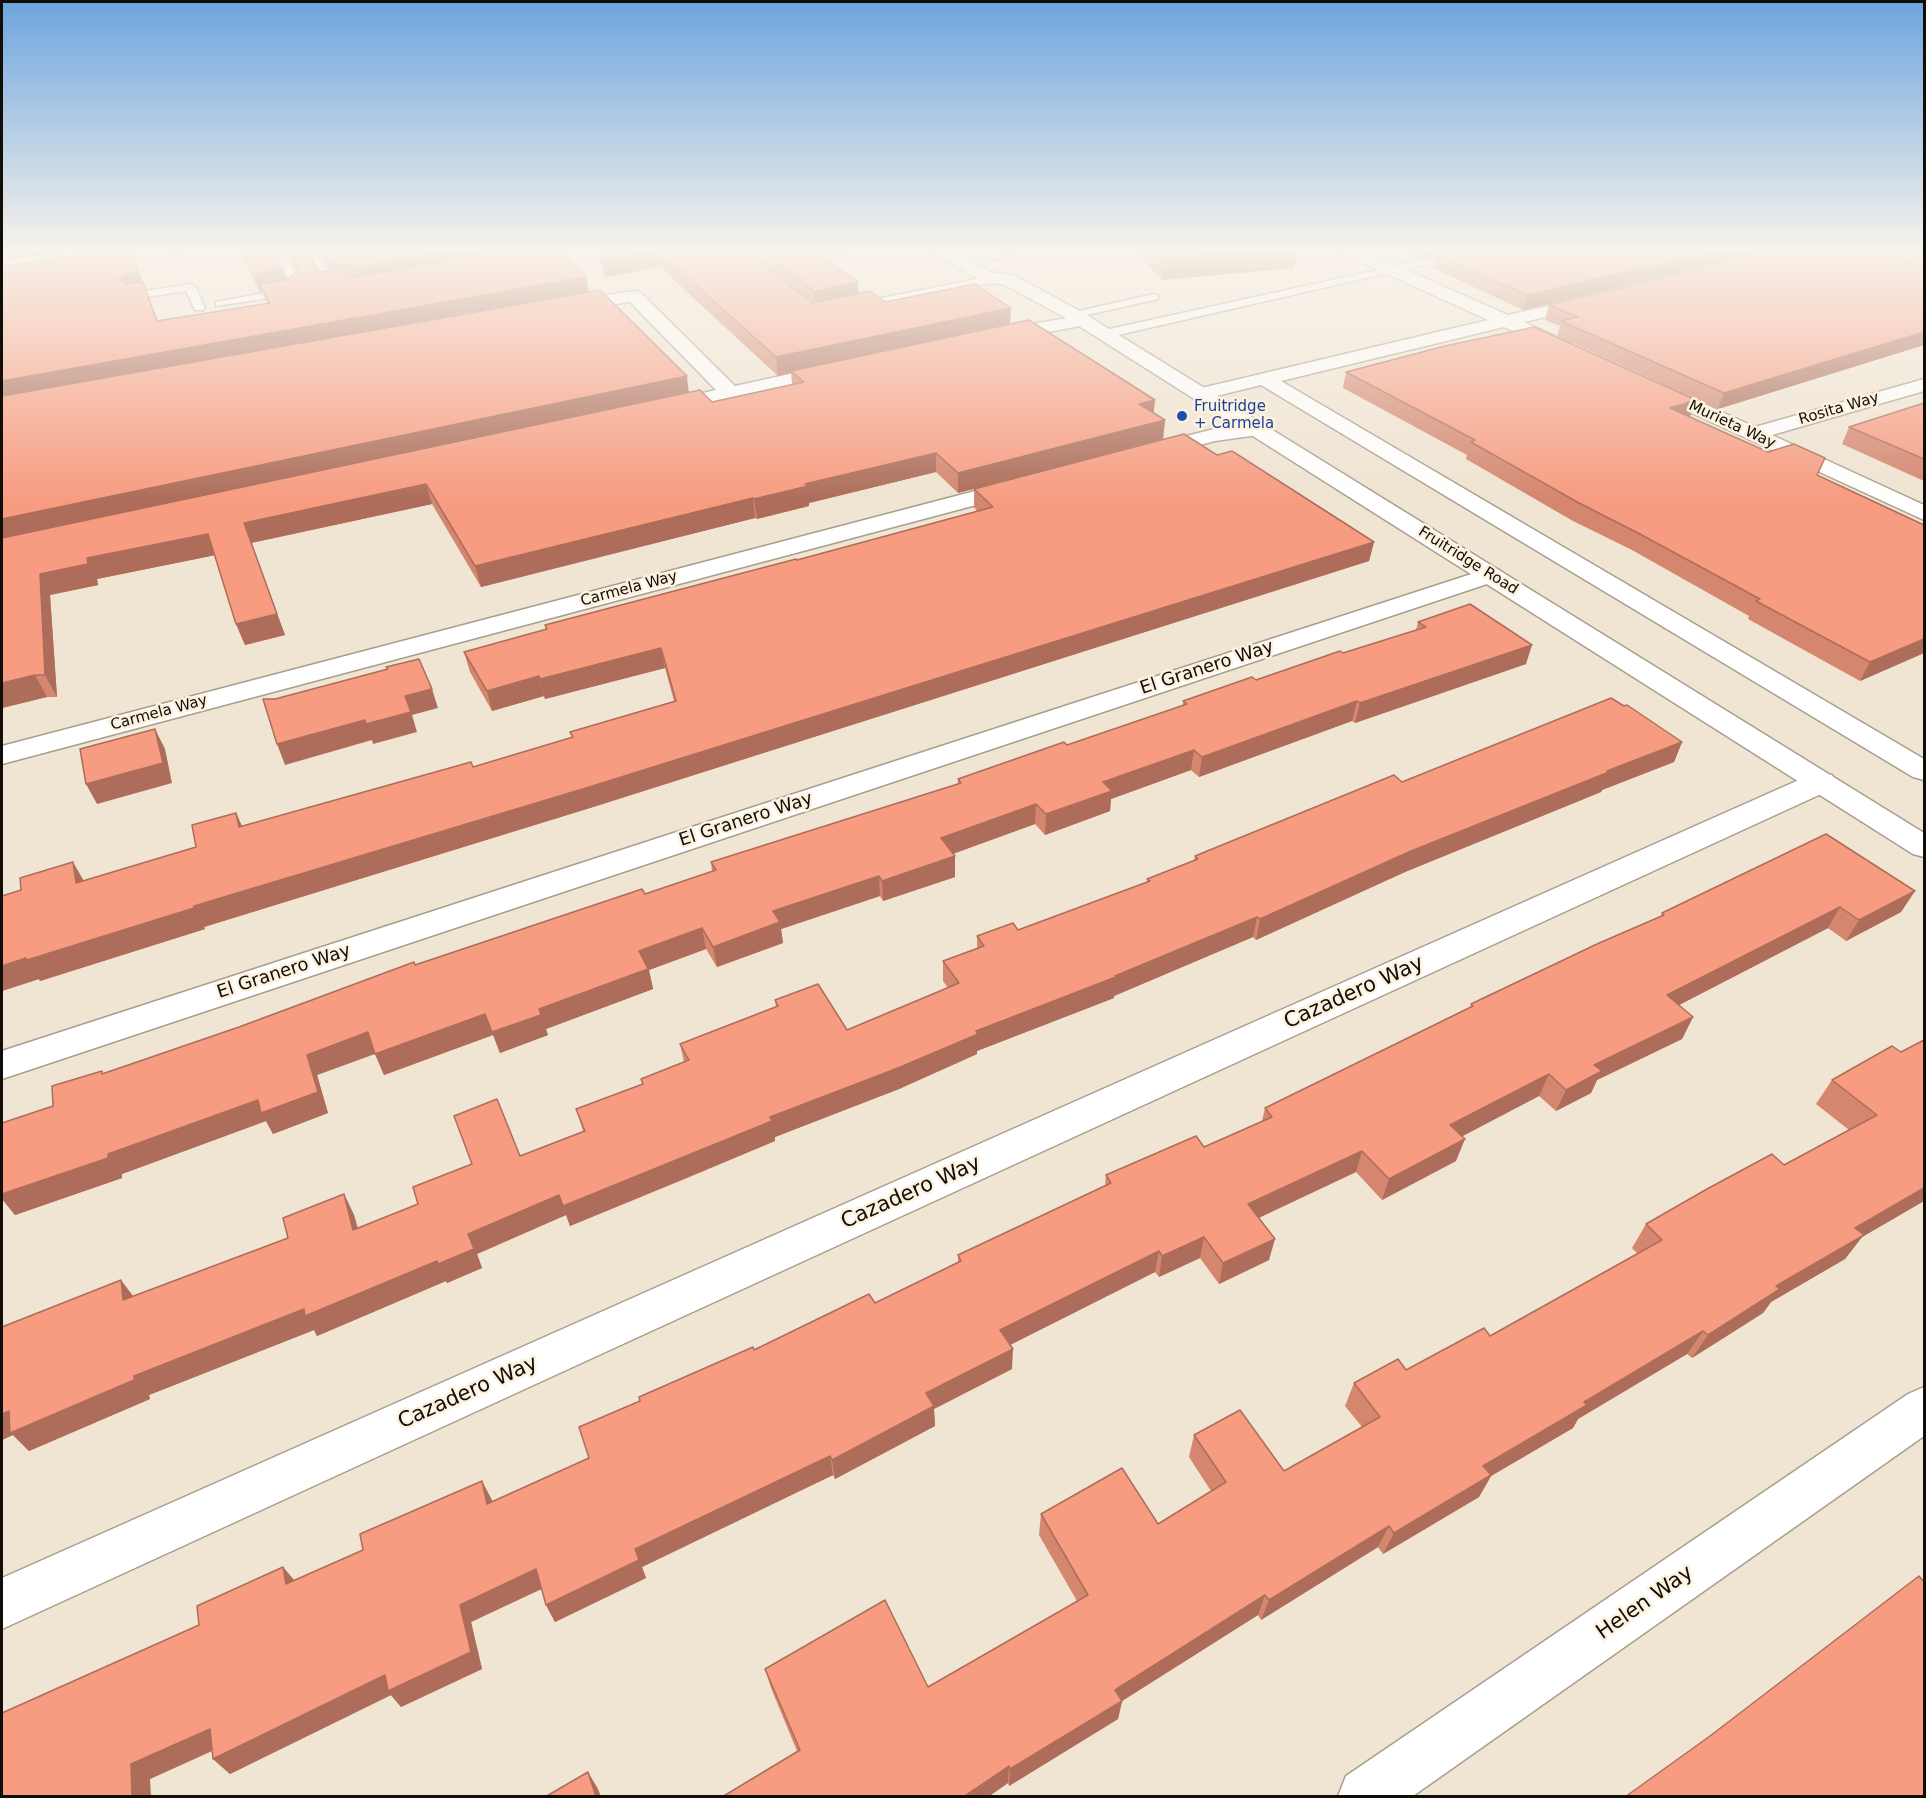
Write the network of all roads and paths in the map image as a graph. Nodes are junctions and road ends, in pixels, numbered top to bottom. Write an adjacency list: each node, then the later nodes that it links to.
1 (670, 332): 14 (street)
2 (1016, 332): 8 (street)
3 (1102, 332): 7 (street, Fruitridge Road)
4 (1114, 332): 7 (lane)
5 (1460, 332): 11 (street)
6 (1529, 332): 9 (street)
7 (1105, 334): 15 (street, Fruitridge Road)
8 (983, 339)
9 (1584, 357)
10 (857, 366): 14 (street)
11 (1264, 379): 15 (street); 24 (street)
12 (1637, 381): 18 (street, Murieta Way)
13 (1924, 385): 18 (street, Rosita Way)
14 (731, 393): 16 (street)
15 (1200, 394): 17 (street, Fruitridge Road)
16 (650, 410)
17 (1258, 430): 19 (street); 22 (street, Fruitridge Road)
18 (1753, 434): 21 (street, Murieta Way)
19 (1132, 457)
20 (1040, 481): 23 (street, Carmela Way)
21 (1924, 513)
22 (1490, 575): 25 (street, Fruitridge Road); 27 (street, El Granero Way)
23 (2, 755)
24 (1924, 771)
25 (1821, 782): 26 (street, Fruitridge Road); 29 (street, Cazadero Way)
26 (1924, 847)
27 (2, 1065)
28 (1924, 1409): 30 (street, Helen Way)
29 (2, 1604)
30 (1366, 1797)

